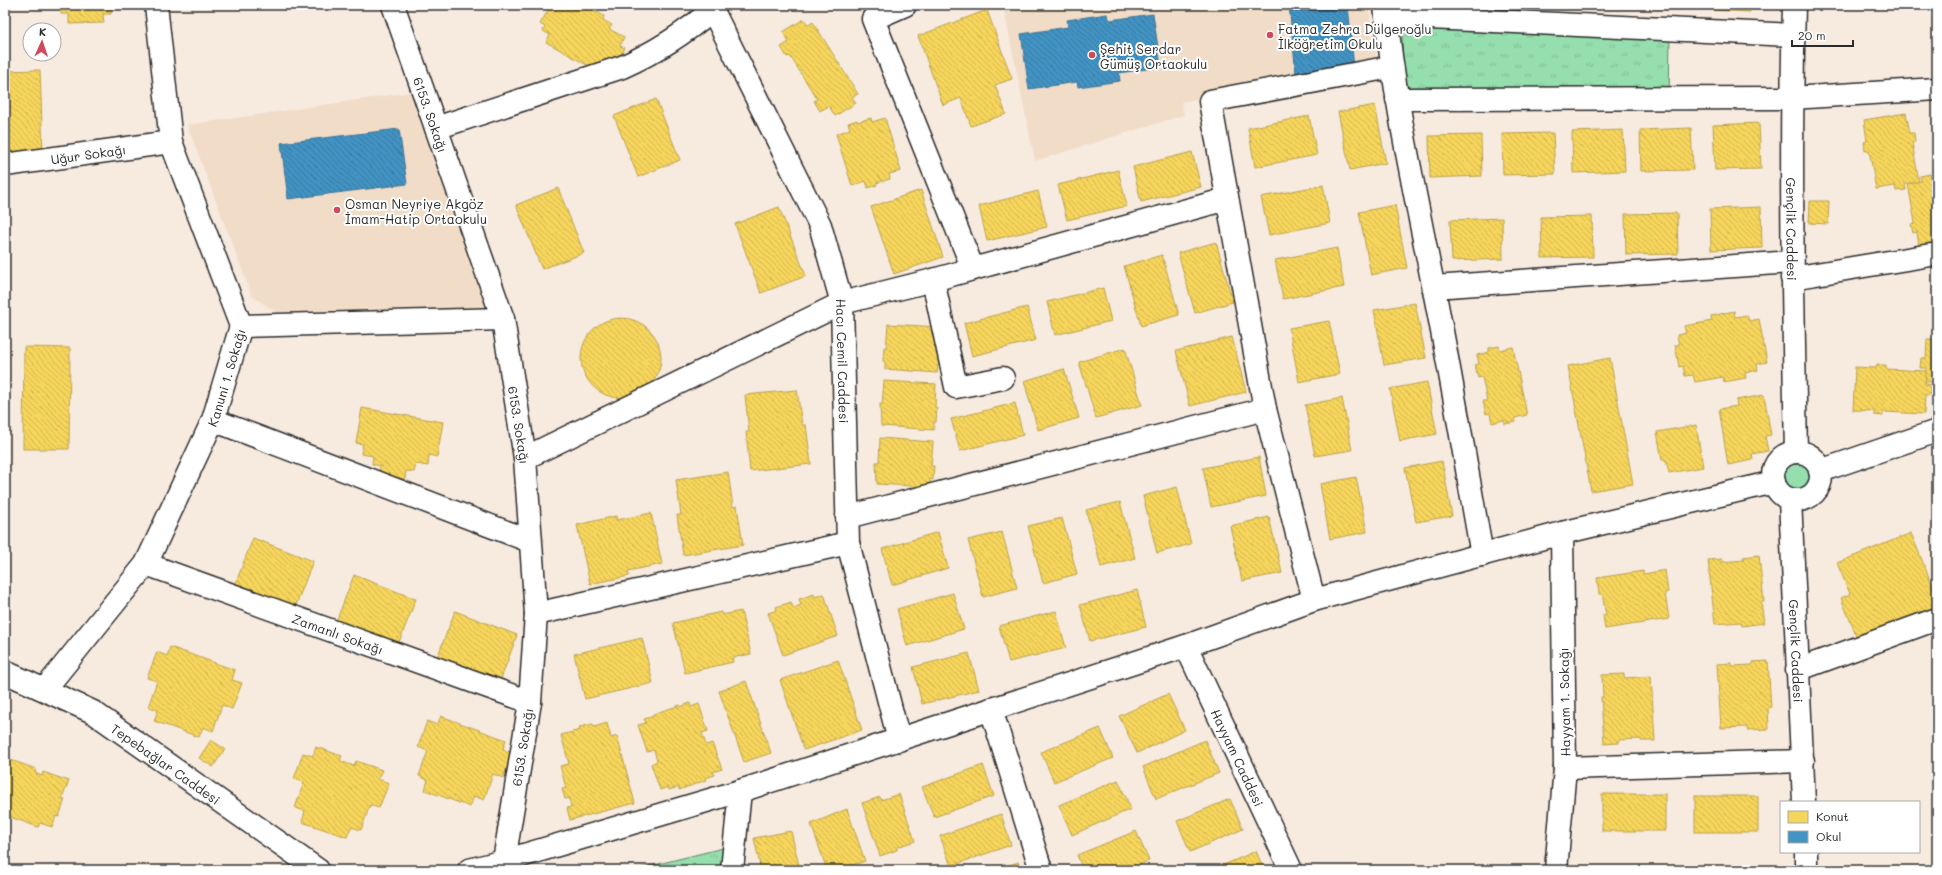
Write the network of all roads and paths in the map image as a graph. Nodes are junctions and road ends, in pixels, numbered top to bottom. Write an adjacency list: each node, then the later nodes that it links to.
1 (156, 5): 13 (street, Kanuni 1. Sokağı)
2 (393, 5): 12 (street, 6153. Sokağı)
3 (905, 5): 17 (street)
4 (1794, 5): 7 (street, Gençlik Caddesi)
5 (711, 7): 12 (street); 21 (street, Hacı Cemil Caddesi)
6 (1386, 10): 7 (street); 8 (street)
7 (1793, 36): 10 (street, Gençlik Caddesi)
8 (1391, 67): 11 (street); 15 (street)
9 (1937, 89): 10 (street)
10 (1791, 98): 11 (street); 18 (street, Gençlik Caddesi)
11 (1397, 99): 20 (street)
12 (436, 128): 22 (street, 6153. Sokağı)
13 (171, 142): 14 (street, Uğur Sokağı); 23 (street, Kanuni 1. Sokağı)
14 (5, 165)
15 (1227, 199): 17 (street); 25 (street)
16 (1937, 254): 18 (street)
17 (974, 269): 19 (street)
18 (1792, 270): 20 (street); 28 (street, Gençlik Caddesi)
19 (933, 280): 21 (street); 24 (street)
20 (1434, 287): 37 (street)
21 (842, 303): 29 (street); 33 (street, Hacı Cemil Caddesi)
22 (503, 319): 23 (street); 29 (street, 6153. Sokağı)
23 (241, 326): 26 (street, Kanuni 1. Sokağı)
24 (1003, 378)
25 (1265, 409): 33 (street); 39 (street)
26 (213, 420): 35 (street); 38 (street, Kanuni 1. Sokağı)
27 (1937, 431): 30 (street)
28 (1796, 452): 30 (street); 31 (street)
29 (525, 458): 35 (street, 6153. Sokağı)
30 (1820, 471): 32 (street)
31 (1774, 482): 32 (street); 34 (street)
32 (1790, 499): 43 (street, Gençlik Caddesi)
33 (847, 517): 36 (street, Hacı Cemil Caddesi)
34 (1562, 533): 37 (street); 50 (street, Hayyam 1. Sokağı)
35 (530, 542): 40 (street, 6153. Sokağı)
36 (848, 543): 40 (street); 48 (street, Hacı Cemil Caddesi)
37 (1482, 555): 39 (street)
38 (146, 564): 45 (street, Kanuni 1. Sokağı); 46 (street, Zamanlı Sokağı)
39 (1314, 600): 42 (street)
40 (536, 614): 46 (street, 6153. Sokağı)
41 (1937, 619): 43 (street)
42 (1186, 646): 47 (street); 59 (street, Hayyam Caddesi)
43 (1797, 670): 49 (street, Gençlik Caddesi)
44 (5, 672): 45 (street, Tepebağlar Caddesi)
45 (45, 689): 55 (street, Tepebağlar Caddesi)
46 (530, 702): 54 (street, 6153. Sokağı)
47 (991, 709): 48 (street); 58 (street)
48 (899, 740): 51 (street)
49 (1803, 762): 50 (street); 52 (street, Gençlik Caddesi)
50 (1565, 768): 60 (street, Hayyam 1. Sokağı)
51 (740, 792): 54 (street); 57 (street)
52 (1804, 801)
53 (1806, 853): 61 (street)
54 (504, 861): 56 (street)
55 (318, 870)
56 (469, 870)
57 (732, 870)
58 (1041, 870)
59 (1291, 870)
60 (1556, 870)
61 (1806, 870)

